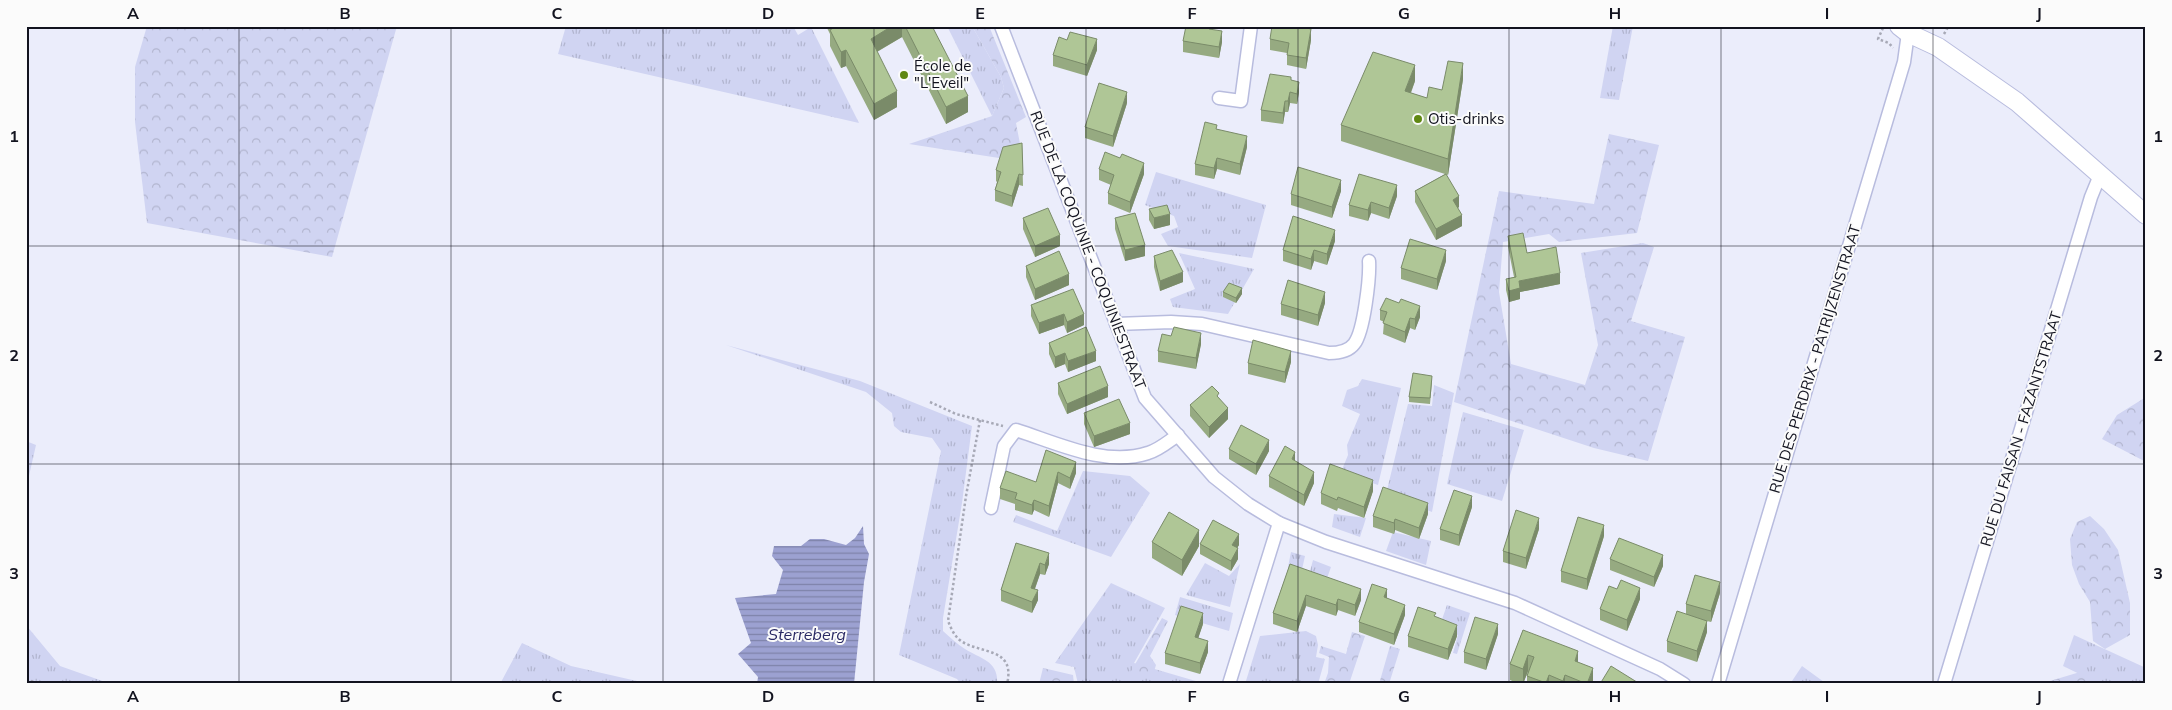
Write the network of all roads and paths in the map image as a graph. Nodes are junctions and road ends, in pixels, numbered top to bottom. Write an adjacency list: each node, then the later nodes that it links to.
1 (1001, 26): 10 (street, RUE DE LA COQUINIE - COQUINIESTRAAT)
2 (1251, 26): 6 (street)
3 (1884, 26): 5 (path)
4 (1908, 28): 5 (street, RUE DES PERDRIX - PATRIJZENSTRAAT); 7 (main road)
5 (1906, 55): 22 (street, RUE DES PERDRIX - PATRIJZENSTRAAT)
6 (1219, 98)
7 (2100, 175): 8 (main road); 23 (street, RUE DU FAISAN - FAZANTSTRAAT)
8 (2146, 215)
9 (1369, 261): 10 (street)
10 (1116, 324): 14 (street, RUE DE LA COQUINIE - COQUINIESTRAAT)
11 (930, 402): 12 (path)
12 (980, 420): 13 (path); 19 (path)
13 (1016, 430): 14 (street); 15 (street)
14 (1178, 435): 16 (street, RUE DE LA COQUINIE - COQUINIESTRAAT)
15 (991, 508)
16 (1278, 523): 20 (street); 21 (street, RUE DE LA COQUINIE - COQUINIESTRAAT)
17 (26, 679): 18 (path)
18 (38, 684)
19 (1007, 684)
20 (1229, 684)
21 (1684, 684)
22 (1718, 684)
23 (1944, 684)

